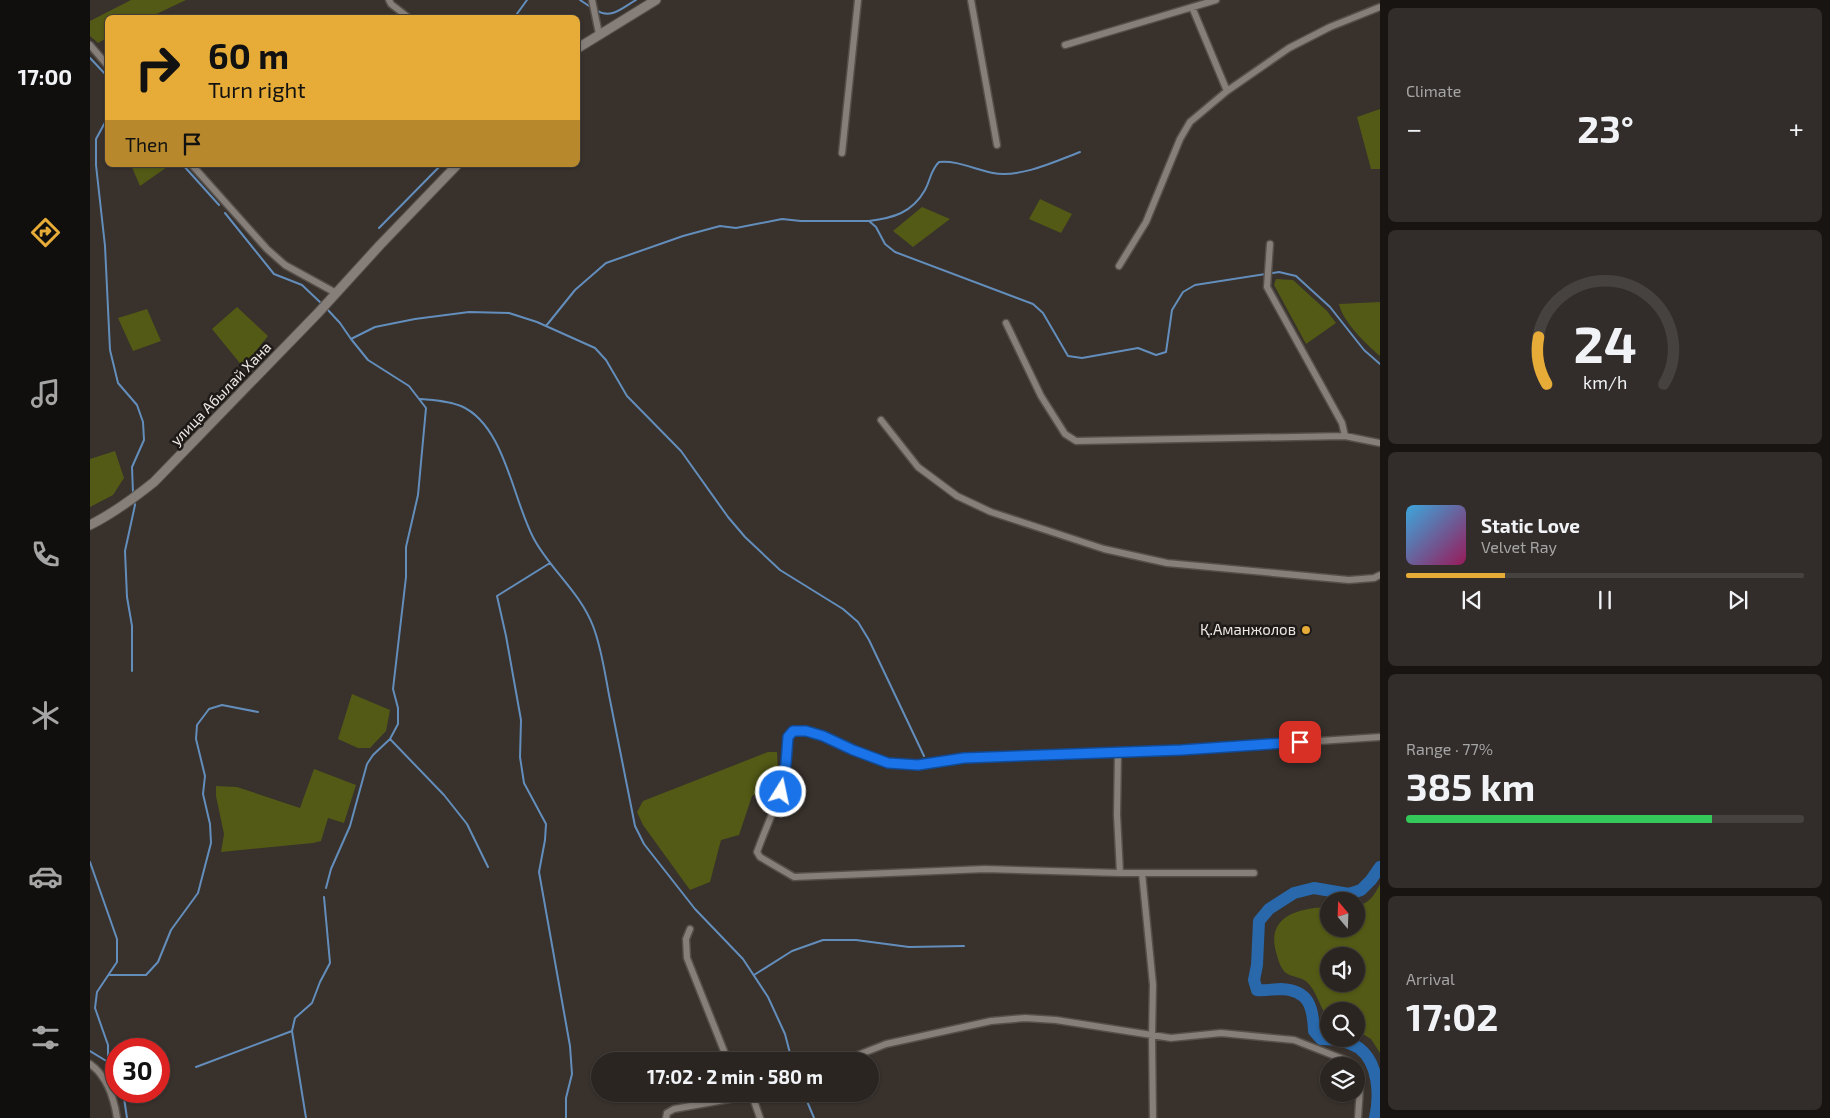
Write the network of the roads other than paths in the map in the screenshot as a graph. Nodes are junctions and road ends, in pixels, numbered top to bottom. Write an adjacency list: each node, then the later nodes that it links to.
1 (389, 0): 9 (street)
2 (592, 0): 10 (street)
3 (656, 0): 10 (main road)
4 (858, 0): 17 (street)
5 (971, 0): 16 (street)
6 (1216, 0): 7 (street)
7 (1192, 7): 11 (street); 15 (street)
8 (1380, 7): 15 (street)
9 (405, 15)
10 (599, 34): 13 (main road)
11 (1065, 45)
12 (90, 46): 14 (street)
13 (580, 47)
14 (105, 63)
15 (1227, 91): 21 (street)
16 (997, 145)
17 (842, 153)
18 (194, 167): 22 (street)
19 (455, 167): 22 (main road, улица Абылай Хана)
20 (1270, 244): 25 (street)
21 (1119, 266)
22 (336, 293): 27 (main road, улица Абылай Хана)
23 (1006, 323): 25 (street)
24 (881, 420): 28 (street)
25 (1345, 436): 26 (street)
26 (1380, 443)
27 (90, 524)
28 (1380, 576)
29 (1380, 737): 30 (street)
30 (1118, 752): 31 (street); 31 (street)
31 (1120, 873): 32 (street)
32 (1142, 873): 33 (street); 35 (street)
33 (1254, 873)
34 (690, 929): 36 (street)
35 (1152, 1036): 37 (street); 38 (street); 46 (street)
36 (724, 1052)
37 (866, 1052)
38 (1338, 1057)
39 (90, 1064): 43 (street)
40 (705, 1102): 44 (street)
41 (757, 1102): 45 (street)
42 (1359, 1102): 47 (street)
43 (117, 1118)
44 (666, 1118)
45 (760, 1118)
46 (1153, 1118)
47 (1358, 1118)

